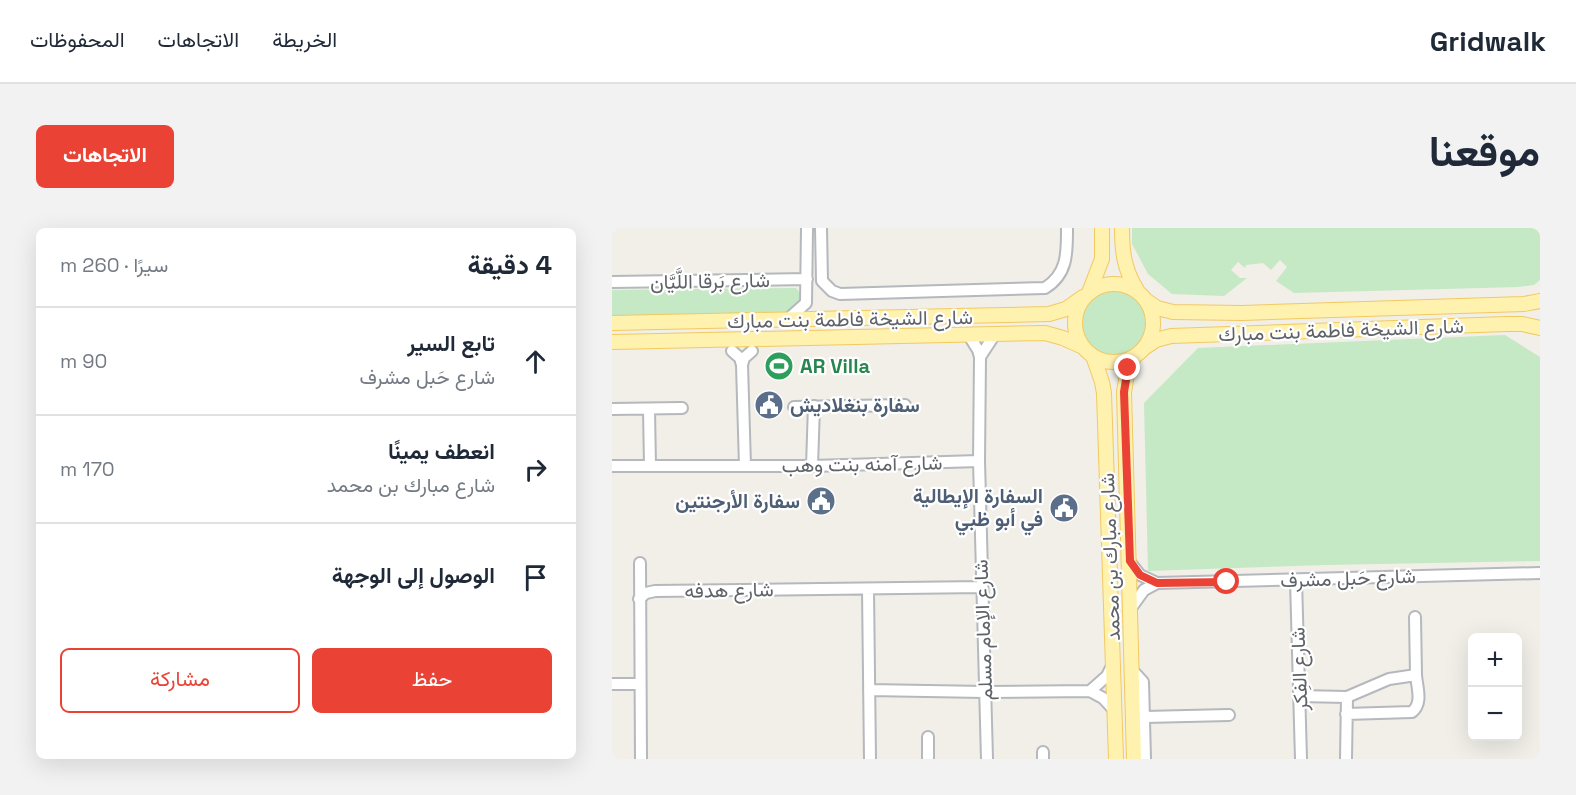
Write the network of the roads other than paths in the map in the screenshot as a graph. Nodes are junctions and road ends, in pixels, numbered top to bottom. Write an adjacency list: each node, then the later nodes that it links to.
1 (807, 228): 6 (street)
2 (821, 228): 3 (street)
3 (1067, 228)
4 (1102, 228): 8 (main road)
5 (1122, 228): 9 (main road)
6 (807, 279): 7 (street, شارع بَرقا اللَّيَّان); 11 (street)
7 (612, 282)
8 (1087, 294): 9 (main road); 12 (main road, شارع الشيخة فاطمة بنت مبارك); 21 (main road)
9 (1142, 296): 10 (main road, شارع الشيخة فاطمة بنت مبارك); 22 (main road)
10 (1540, 301)
11 (806, 303): 12 (street); 13 (street)
12 (828, 319): 13 (main road, شارع الشيخة فاطمة بنت مبارك)
13 (787, 320): 14 (main road, شارع الشيخة فاطمة بنت مبارك)
14 (612, 323)
15 (1540, 328): 22 (main road, شارع الشيخة فاطمة بنت مبارك)
16 (968, 334): 17 (main road, شارع الشيخة فاطمة بنت مبارك); 18 (main road, شارع الشيخة فاطمة بنت مبارك); 23 (street, شارع الإمام مسلم)
17 (995, 334): 21 (main road, شارع الشيخة فاطمة بنت مبارك); 23 (street)
18 (612, 342)
19 (732, 351): 24 (street)
20 (752, 351): 24 (street)
21 (1088, 352): 22 (main road); 46 (main road, شارع مبارك بن محمد)
22 (1139, 352): 36 (main road, شارع مبارك بن محمد)
23 (980, 357): 31 (street, شارع الإمام مسلم)
24 (742, 365): 34 (street)
25 (905, 405): 26 (street)
26 (814, 406): 27 (street); 35 (street)
27 (794, 407)
28 (682, 408): 29 (street)
29 (649, 409): 30 (street); 33 (street)
30 (612, 410)
31 (979, 461): 35 (street, شارع آمنه بنت وهب); 41 (street, شارع الإمام مسلم)
32 (612, 466): 33 (street, شارع آمنه بنت وهب)
33 (650, 466): 34 (street, شارع آمنه بنت وهب)
34 (745, 466): 35 (street, شارع آمنه بنت وهب)
35 (812, 466)
36 (1130, 561): 40 (street); 44 (main road, شارع مبارك بن محمد)
37 (640, 563): 43 (street)
38 (1540, 573): 39 (street, شارع حَبل مشرف)
39 (1296, 580): 40 (street, شارع حَبل مشرف); 54 (street, شارع الفِكر)
40 (1157, 583): 44 (street)
41 (982, 587): 42 (street, شارع هدفه); 53 (street, شارع الإمام مسلم)
42 (868, 589): 43 (street, شارع هدفه); 51 (street)
43 (639, 599): 50 (street)
44 (1131, 608): 47 (main road, شارع مبارك بن محمد)
45 (1415, 617): 48 (street)
46 (1113, 663): 52 (street); 56 (main road, شارع مبارك بن محمد)
47 (1132, 670): 59 (street); 66 (main road, شارع مبارك بن محمد)
48 (1416, 675): 55 (street); 57 (street)
49 (612, 684): 50 (street)
50 (640, 684): 61 (street)
51 (869, 690): 53 (street); 62 (street)
52 (1090, 691): 53 (street); 56 (street)
53 (985, 692): 64 (street, شارع الإمام مسلم)
54 (1299, 696): 55 (street); 68 (street, شارع الفِكر)
55 (1347, 697): 57 (street)
56 (1114, 711): 65 (main road, شارع مبارك بن محمد)
57 (1346, 714): 69 (street)
58 (1229, 715): 59 (street)
59 (1144, 717): 67 (street)
60 (928, 737): 63 (street)
61 (641, 759)
62 (870, 759)
63 (928, 759)
64 (987, 759)
65 (1116, 759)
66 (1134, 759)
67 (1145, 759)
68 (1301, 759)
69 (1346, 759)

